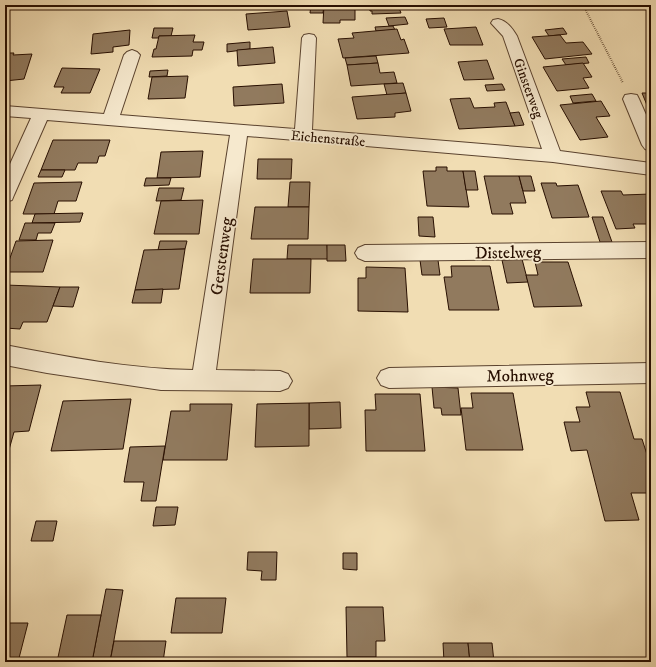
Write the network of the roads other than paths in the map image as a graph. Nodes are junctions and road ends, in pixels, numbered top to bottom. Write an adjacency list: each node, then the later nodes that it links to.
1 (498, 23): 11 (street, Ginsterweg)
2 (309, 38): 9 (street)
3 (132, 55): 7 (street)
4 (631, 99): 10 (street)
5 (5, 111): 6 (street, Eichenstraße)
6 (41, 114): 7 (street, Eichenstraße); 13 (street)
7 (110, 119): 8 (street, Eichenstraße)
8 (239, 131): 9 (street, Eichenstraße); 19 (street, Gerstenweg)
9 (303, 136): 11 (street, Eichenstraße)
10 (651, 145)
11 (553, 156): 12 (street, Eichenstraße)
12 (651, 169)
13 (5, 195)
14 (651, 250): 15 (street, Distelweg)
15 (365, 253)
16 (5, 355): 19 (street)
17 (651, 373): 18 (street, Mohnweg)
18 (389, 378)
19 (203, 381): 20 (street)
20 (280, 381)

